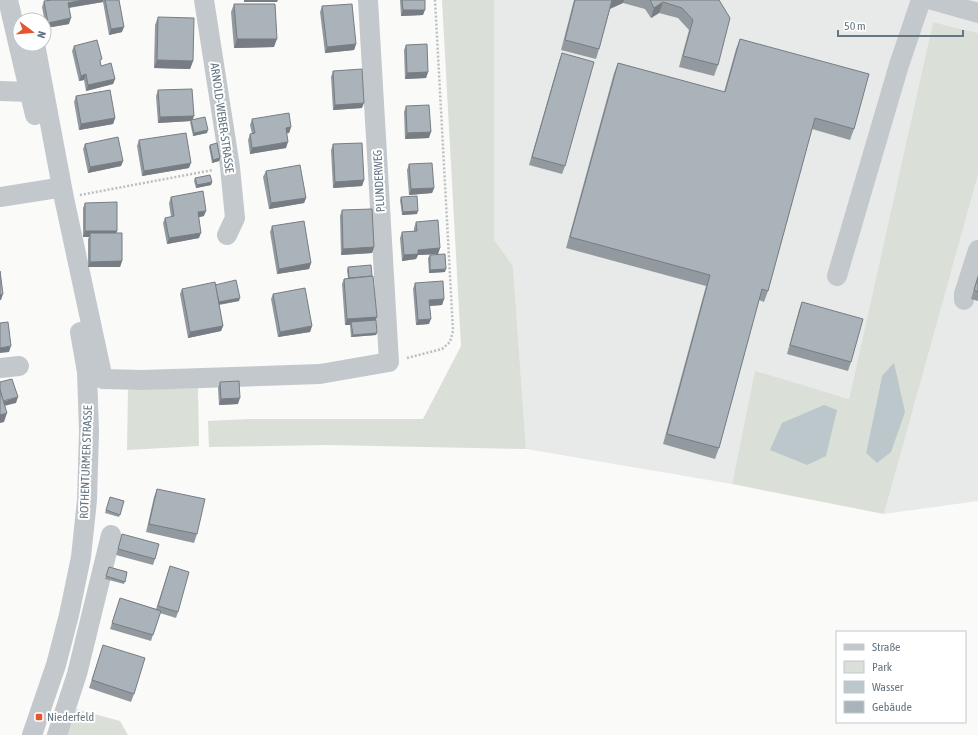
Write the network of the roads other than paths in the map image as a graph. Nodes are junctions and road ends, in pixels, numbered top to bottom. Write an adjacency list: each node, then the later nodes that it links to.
1 (8, 0): 7 (street, ROTHENTURMER STRASSE)
2 (204, 0): 14 (street, ARNOLD-WEBER-STRASSE)
3 (368, 0): 12 (street, PLUNDERWEG)
4 (921, 0): 16 (street)
5 (932, 0): 6 (street)
6 (978, 13)
7 (12, 15)
8 (21, 52): 11 (street, ROTHENTURMER STRASSE)
9 (36, 52): 12 (street)
10 (0, 91): 11 (street)
11 (30, 92): 12 (street, ROTHENTURMER STRASSE)
12 (57, 193): 13 (street); 21 (street, ROTHENTURMER STRASSE)
13 (0, 197)
14 (227, 236)
15 (978, 250): 17 (street)
16 (837, 276)
17 (964, 300)
18 (20, 366): 19 (street)
19 (0, 368)
20 (111, 535): 22 (street)
21 (32, 735)
22 (57, 735)

